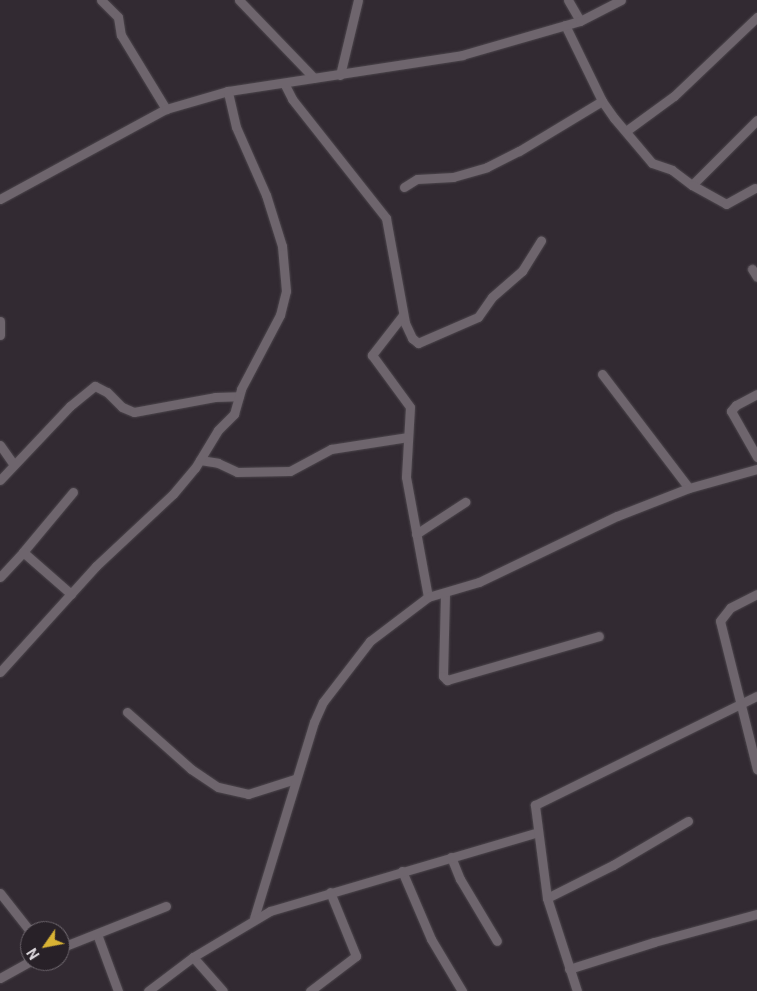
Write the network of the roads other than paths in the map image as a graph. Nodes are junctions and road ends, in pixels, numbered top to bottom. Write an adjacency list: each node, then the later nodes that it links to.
1 (101, 0): 14 (street)
2 (239, 0): 10 (street)
3 (358, 0): 9 (street)
4 (568, 0): 7 (street)
5 (621, 0): 7 (street)
6 (757, 17): 16 (street)
7 (580, 20): 8 (street)
8 (565, 25): 9 (street); 13 (street)
9 (340, 75): 10 (street)
10 (314, 78): 11 (street)
11 (284, 83): 12 (street); 24 (street)
12 (228, 91): 14 (street); 29 (street)
13 (602, 101): 16 (street); 18 (street)
14 (166, 109): 20 (street)
15 (757, 120): 17 (street)
16 (626, 131): 17 (street)
17 (692, 185): 19 (street)
18 (404, 187)
19 (755, 188)
20 (0, 199)
21 (540, 240): 24 (street)
22 (752, 269): 23 (street)
23 (757, 277)
24 (403, 315): 30 (street)
25 (0, 321): 26 (street)
26 (0, 335)
27 (602, 374): 37 (street)
28 (757, 394): 33 (street)
29 (239, 396): 32 (street); 34 (street)
30 (408, 437): 32 (street); 40 (street)
31 (0, 445): 34 (street)
32 (202, 457): 43 (street)
33 (757, 457)
34 (14, 465): 36 (street)
35 (757, 469): 37 (street)
36 (0, 480)
37 (689, 488): 44 (street)
38 (73, 492): 41 (street)
39 (465, 502): 40 (street)
40 (416, 534): 46 (street)
41 (23, 552): 42 (street); 43 (street)
42 (0, 577)
43 (71, 594): 48 (street)
44 (445, 594): 46 (street); 47 (street)
45 (757, 594): 50 (street)
46 (428, 598): 54 (street)
47 (599, 636)
48 (0, 672)
49 (757, 696): 50 (street)
50 (739, 704): 52 (street); 56 (street)
51 (127, 712): 54 (street)
52 (754, 751): 53 (street)
53 (757, 769)
54 (295, 779): 64 (street)
55 (688, 821): 61 (street)
56 (538, 832): 57 (street); 61 (street)
57 (451, 857): 58 (street); 67 (street)
58 (402, 871): 59 (street); 77 (street)
59 (330, 892): 64 (street); 76 (street)
60 (0, 893): 65 (street)
61 (548, 898): 71 (street)
62 (166, 906): 66 (street)
63 (757, 914): 71 (street)
64 (254, 918): 69 (street)
65 (22, 921)
66 (97, 934): 68 (street); 73 (street)
67 (498, 942)
68 (70, 944)
69 (194, 957): 74 (street); 75 (street)
70 (20, 967): 72 (street)
71 (570, 969): 78 (street)
72 (0, 978)
73 (118, 991)
74 (148, 991)
75 (223, 991)
76 (310, 991)
77 (462, 991)
78 (577, 991)

